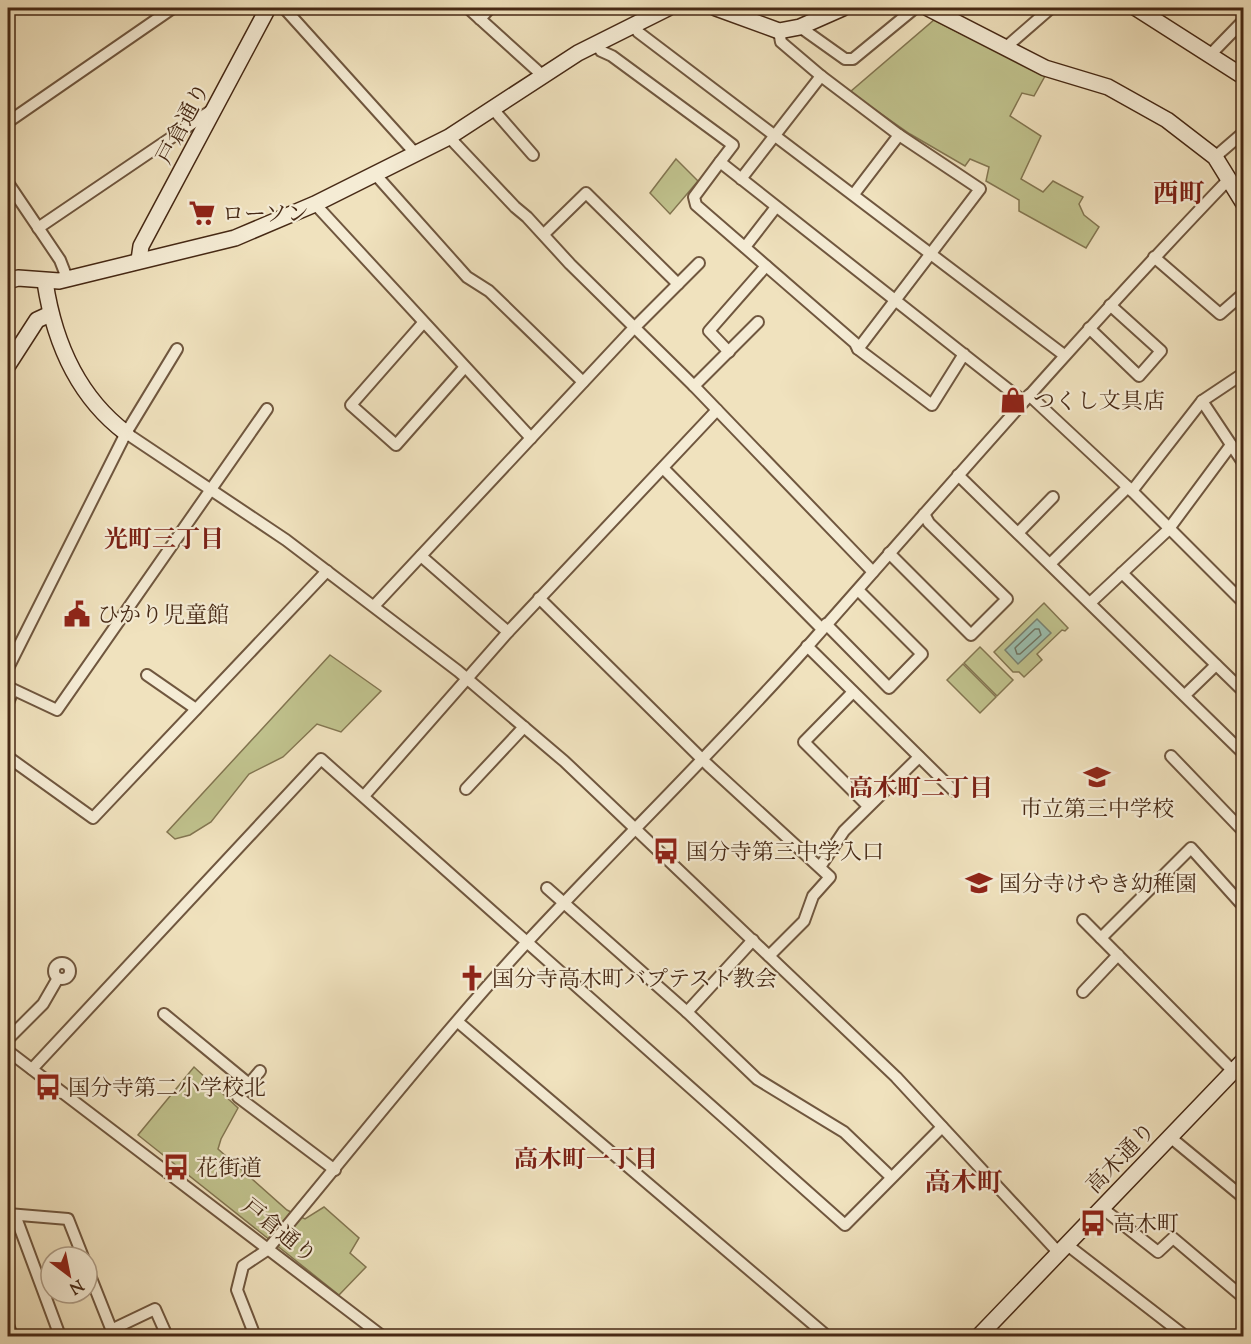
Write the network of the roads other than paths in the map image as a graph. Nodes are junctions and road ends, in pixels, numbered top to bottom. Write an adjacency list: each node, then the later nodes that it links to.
1 (173, 8): 26 (street)
2 (268, 8): 24 (street, 戸倉通り)
3 (284, 8): 31 (street)
4 (468, 8): 13 (street)
5 (490, 8): 13 (street)
6 (668, 8): 15 (street)
7 (716, 8): 17 (street)
8 (843, 8): 16 (street)
9 (915, 8): 16 (street)
10 (928, 8): 19 (street)
11 (1052, 8): 19 (street)
12 (1136, 8): 20 (street)
13 (480, 19): 21 (street)
14 (1244, 20): 20 (street)
15 (635, 25): 18 (street); 28 (street)
16 (800, 27): 17 (street)
17 (779, 31): 22 (street)
18 (597, 43): 21 (street); 34 (street)
19 (1005, 48): 33 (street)
20 (1210, 56): 23 (street)
21 (542, 75): 25 (street)
22 (821, 76): 28 (street); 29 (street)
23 (1244, 77)
24 (215, 108): 43 (street); 48 (street, 戸倉通り)
25 (492, 108): 30 (street); 32 (street)
26 (8, 122)
27 (1244, 132): 33 (street)
28 (777, 135): 36 (street); 39 (street)
29 (899, 135): 39 (street); 46 (street)
30 (449, 137): 31 (street); 44 (street)
31 (415, 153): 35 (street)
32 (533, 155)
33 (1215, 156): 37 (street)
34 (720, 162): 36 (street); 45 (street)
35 (375, 174): 40 (street); 71 (street)
36 (741, 179): 42 (street)
37 (1229, 179): 41 (street); 47 (street)
38 (8, 183): 43 (street)
39 (854, 194): 46 (street)
40 (315, 204): 48 (street); 60 (street)
41 (1244, 204)
42 (776, 207): 45 (street); 56 (street)
43 (38, 228): 51 (street)
44 (544, 234): 54 (street); 61 (street)
45 (744, 247): 50 (street)
46 (932, 253): 56 (street); 67 (street)
47 (1154, 257): 55 (street); 57 (street)
48 (139, 260): 51 (street)
49 (699, 263): 54 (street)
50 (766, 266): 64 (street); 65 (street)
51 (67, 278): 53 (street)
52 (8, 281): 53 (street)
53 (45, 282): 58 (street)
54 (678, 284): 61 (street)
55 (1244, 293)
56 (895, 300): 64 (street); 66 (street)
57 (1110, 305): 62 (street); 62 (street)
58 (50, 314): 68 (street); 77 (street)
59 (758, 322): 65 (street)
60 (423, 323): 69 (street); 69 (street)
61 (634, 327): 71 (street); 72 (street)
62 (1089, 328): 67 (street)
63 (177, 349): 77 (street)
64 (858, 349): 66 (street)
65 (729, 352): 72 (street)
66 (964, 354): 73 (street)
67 (1064, 355): 73 (street)
68 (8, 365)
69 (464, 368): 78 (street)
70 (1244, 373): 74 (street)
71 (583, 382): 78 (street)
72 (694, 386): 76 (street)
73 (1026, 398): 82 (street); 84 (street)
74 (1202, 400): 79 (street); 84 (street)
75 (267, 409): 83 (street)
76 (717, 410): 81 (street); 93 (street)
77 (126, 433): 83 (street); 104 (street)
78 (531, 438): 90 (street)
79 (1231, 445): 80 (street); 87 (street)
80 (1244, 464)
81 (663, 468): 96 (street); 100 (street)
82 (958, 475): 86 (street); 88 (street)
83 (213, 488): 92 (street); 107 (street)
84 (1130, 489): 87 (street); 91 (street)
85 (1053, 497): 88 (street)
86 (924, 514): 89 (street); 89 (street)
87 (1168, 530): 94 (street); 98 (street)
88 (1018, 533): 91 (street)
89 (889, 553): 93 (street)
90 (421, 556): 99 (street); 101 (street)
91 (1050, 564): 97 (street)
92 (327, 571): 99 (street); 112 (street)
93 (873, 572): 95 (street)
94 (1122, 573): 97 (street); 103 (street)
95 (858, 590): 100 (street); 100 (street)
96 (539, 598): 101 (street); 118 (street)
97 (1090, 603): 110 (street)
98 (1244, 603)
99 (374, 606): 106 (street)
100 (824, 627): 102 (street)
101 (508, 632): 106 (street)
102 (807, 646): 108 (street); 118 (street)
103 (1216, 665): 109 (street); 110 (street)
104 (8, 668)
105 (147, 675): 112 (street)
106 (466, 678): 113 (street); 121 (street)
107 (10, 689): 111 (street)
108 (853, 692): 117 (street); 122 (street)
109 (1244, 692)
110 (1185, 695): 114 (street)
111 (8, 703)
112 (196, 709): 116 (street)
113 (524, 727): 119 (street); 123 (street)
114 (1244, 754)
115 (1171, 756): 124 (street)
116 (8, 757)
117 (919, 757): 120 (street); 122 (street)
118 (704, 759): 123 (street); 125 (street)
119 (466, 789)
120 (954, 791)
121 (364, 796): 132 (street); 143 (street)
122 (868, 806): 125 (street)
123 (635, 831): 127 (street); 131 (street)
124 (1244, 832)
125 (820, 867): 133 (street)
126 (547, 888): 127 (street)
127 (564, 903): 132 (street); 137 (street)
128 (1244, 908): 130 (street)
129 (1083, 920): 130 (street)
130 (1101, 938): 134 (street)
131 (753, 940): 133 (street); 137 (street)
132 (527, 942): 139 (street); 149 (street)
133 (770, 956): 146 (street)
134 (1118, 956): 136 (street); 142 (street)
135 (57, 978): 140 (street)
136 (1083, 992)
137 (687, 1012): 149 (street)
138 (164, 1014): 145 (street)
139 (458, 1022): 148 (street); 165 (street)
140 (8, 1040)
141 (8, 1051): 143 (street, 戸倉通り)
142 (1238, 1066): 147 (street, 高木通り)
143 (32, 1070): 155 (street, 戸倉通り)
144 (260, 1071): 145 (street)
145 (249, 1084): 148 (street)
146 (942, 1127): 149 (street); 154 (street)
147 (1170, 1137): 150 (street); 151 (street, 高木通り)
148 (335, 1170): 155 (street)
149 (891, 1177)
150 (1244, 1198)
151 (1102, 1208): 154 (street, 高木通り); 156 (street)
152 (11, 1214): 153 (street); 161 (street)
153 (78, 1245)
154 (1062, 1248): 166 (street, 高木通り); 167 (street)
155 (267, 1250): 163 (street); 164 (street, 戸倉通り)
156 (1244, 1298)
157 (99, 1299): 159 (street)
158 (8, 1325): 160 (street)
159 (112, 1333): 162 (street)
160 (12, 1336)
161 (60, 1336)
162 (166, 1336)
163 (255, 1336)
164 (382, 1336)
165 (826, 1336)
166 (978, 1336)
167 (1185, 1336)

